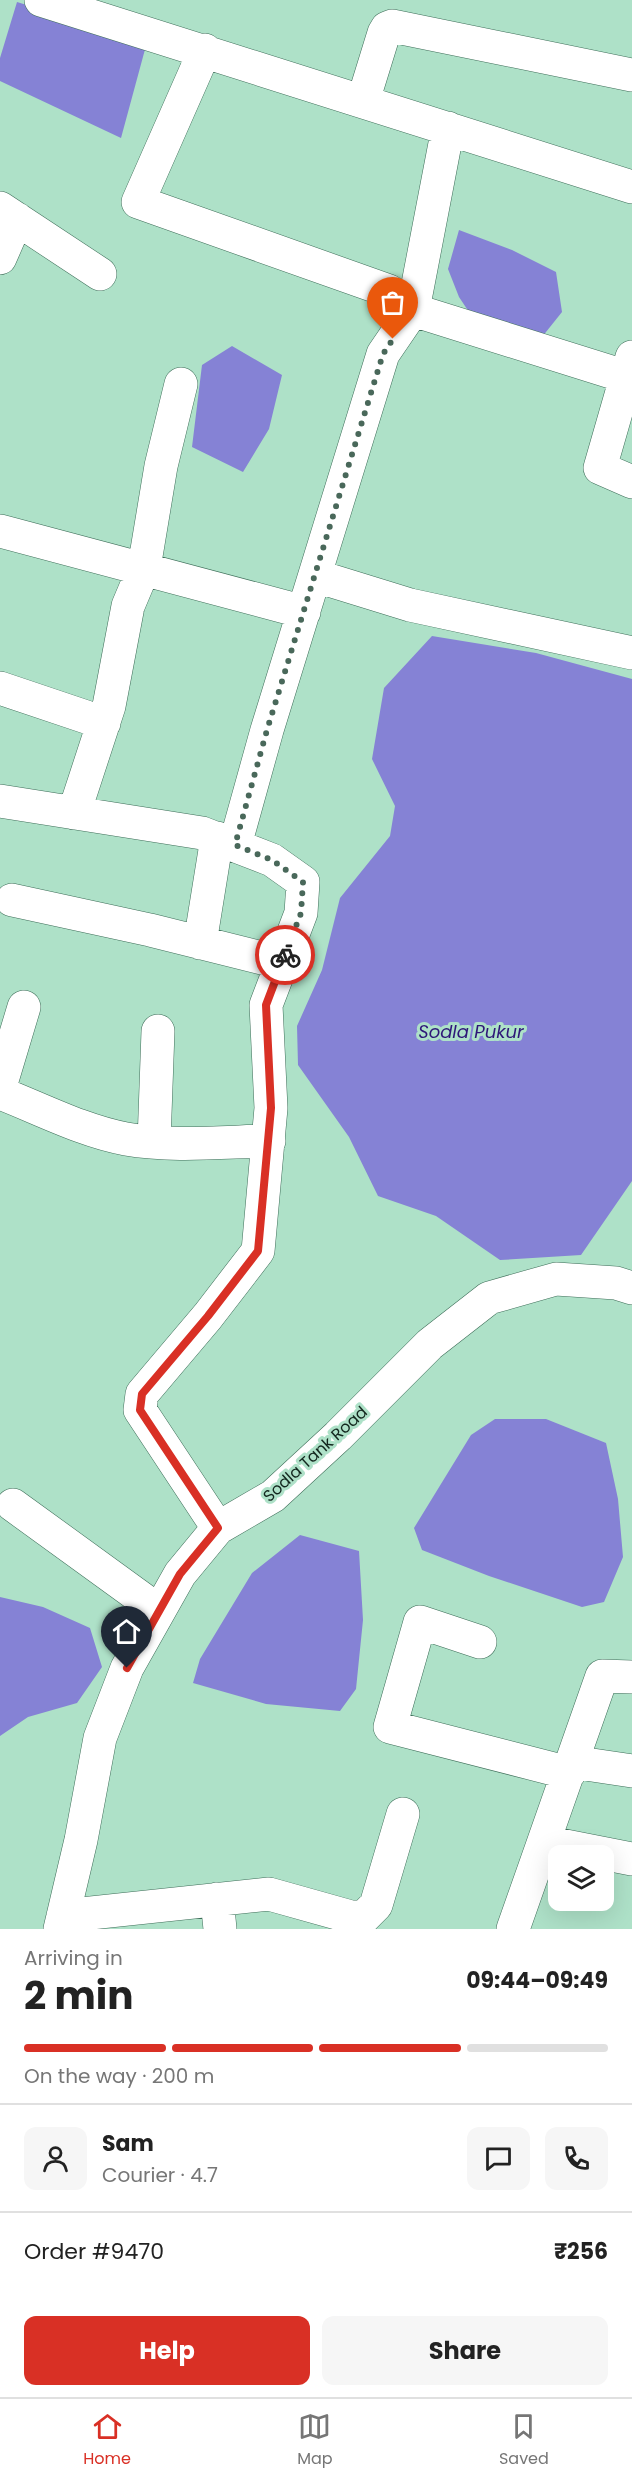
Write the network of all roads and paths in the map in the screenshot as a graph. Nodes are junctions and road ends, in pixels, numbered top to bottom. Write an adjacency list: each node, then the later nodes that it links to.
1 (41, 0): 2 (street)
2 (205, 50): 4 (street); 10 (street)
3 (632, 75): 4 (street)
4 (363, 101): 5 (street)
5 (448, 128): 6 (street); 10 (street)
6 (632, 187)
7 (8, 213): 8 (street); 9 (street)
8 (0, 258)
9 (100, 274)
10 (413, 310): 11 (street); 16 (street)
11 (629, 367): 13 (street)
12 (181, 384): 15 (street)
13 (632, 482)
14 (0, 531): 15 (street)
15 (144, 568): 17 (street); 20 (street)
16 (316, 576): 17 (street); 18 (street)
17 (304, 612): 23 (street)
18 (632, 653)
19 (0, 688): 20 (street)
20 (104, 723): 22 (street)
21 (0, 801): 22 (street)
22 (74, 813): 23 (street)
23 (226, 842): 25 (street); 26 (street)
24 (12, 900): 25 (street)
25 (200, 943): 26 (street)
26 (282, 963): 31 (street)
27 (24, 1007): 29 (street)
28 (158, 1031): 32 (street)
29 (0, 1087)
30 (0, 1092): 32 (street)
31 (269, 1141): 32 (street); 35 (street)
32 (154, 1142)
33 (632, 1288): 35 (street, Sodla Tank Road)
34 (13, 1505): 36 (street)
35 (218, 1528): 36 (street, Sodla Tank Road)
36 (159, 1611): 45 (street, Sodla Tank Road)
37 (480, 1642): 39 (street)
38 (632, 1677): 39 (street)
39 (571, 1767): 40 (street); 42 (street)
40 (632, 1771)
41 (403, 1814): 44 (street)
42 (545, 1842): 43 (street); 46 (street)
43 (632, 1859)
44 (219, 1914): 45 (street)
45 (62, 1923)
46 (513, 1929)

